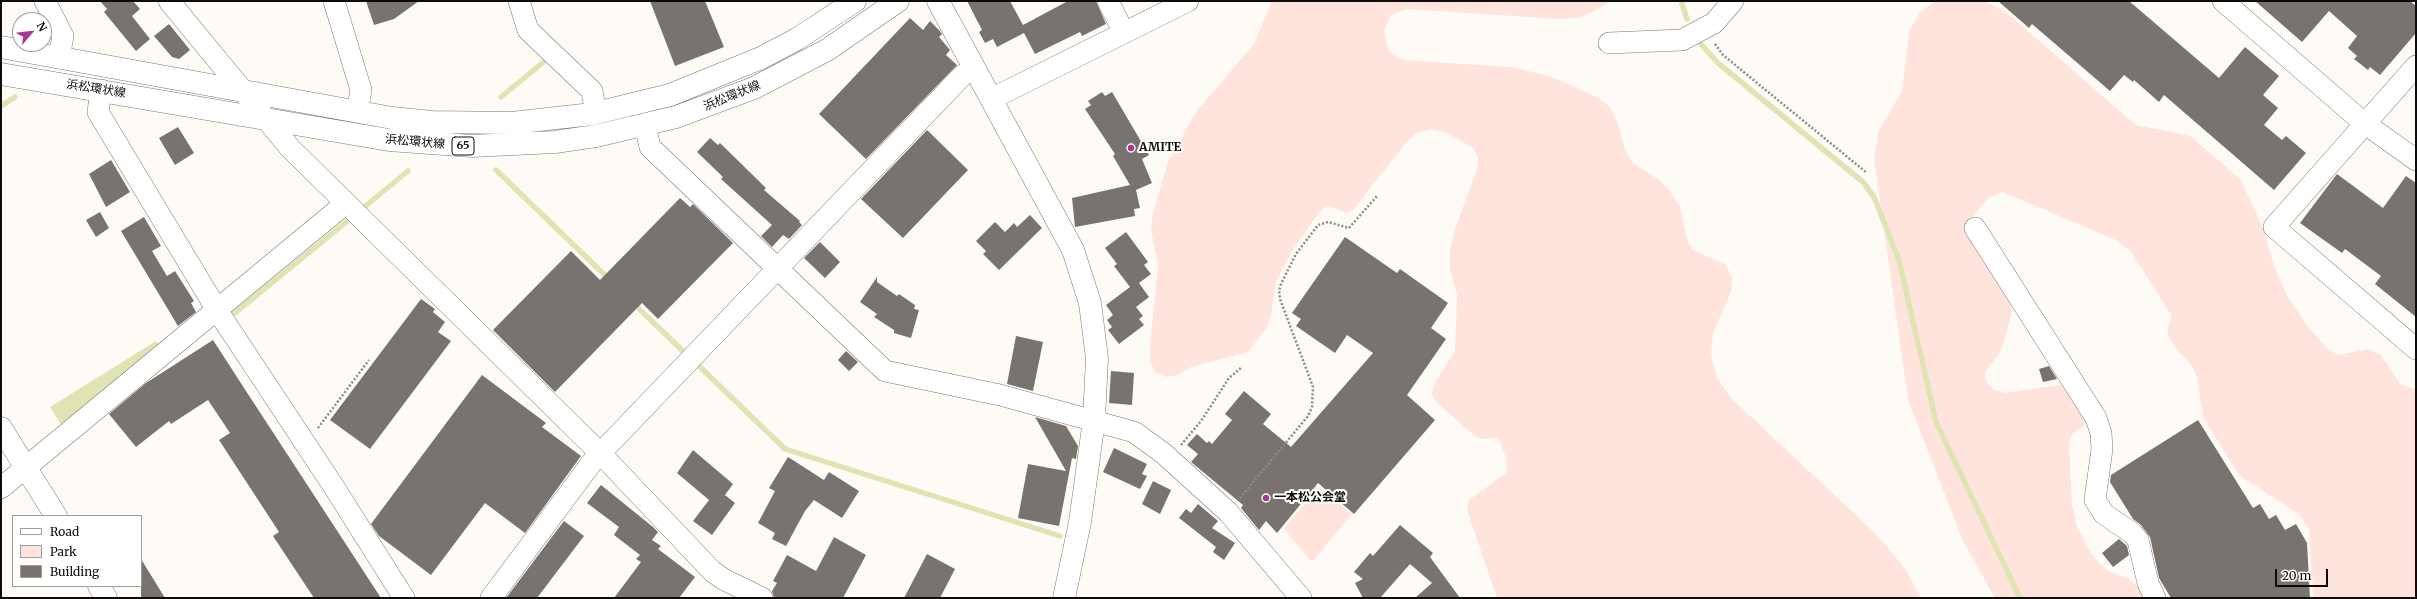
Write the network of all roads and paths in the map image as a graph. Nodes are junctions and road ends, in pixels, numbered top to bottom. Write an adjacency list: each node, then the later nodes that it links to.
1 (45, 1): 16 (street)
2 (169, 1): 21 (street)
3 (334, 1): 23 (street)
4 (519, 1): 24 (street)
5 (855, 1): 24 (main road, 浜松環状線 / 65)
6 (898, 1): 27 (main road, 浜松環状線 / 65)
7 (938, 1): 18 (main road)
8 (1108, 1): 13 (street)
9 (1188, 1): 13 (street)
10 (1733, 1): 12 (street)
11 (2223, 1): 26 (street)
12 (1704, 28): 14 (street); 29 (path)
13 (1124, 33): 22 (street)
14 (1609, 43)
15 (1, 47): 16 (main road, 浜松環状線 / 65)
16 (59, 58): 21 (main road, 浜松環状線 / 65)
17 (2416, 66): 26 (street)
18 (974, 68): 22 (main road); 33 (street)
19 (1, 74): 20 (main road, 浜松環状線 / 65)
20 (101, 90): 25 (main road, 浜松環状線 / 65); 34 (street)
21 (244, 92): 23 (main road, 浜松環状線 / 65); 25 (street)
22 (991, 99): 38 (main road)
23 (357, 112): 24 (main road, 浜松環状線 / 65)
24 (596, 113)
25 (265, 119): 27 (main road, 浜松環状線 / 65); 31 (street)
26 (2364, 123): 28 (street); 35 (street)
27 (645, 125): 33 (street)
28 (2416, 160)
29 (1867, 173)
30 (1378, 196): 45 (path)
31 (346, 203): 34 (street); 41 (street)
32 (1975, 228): 54 (street)
33 (778, 269): 38 (street); 41 (street)
34 (217, 310): 40 (street); 43 (street)
35 (2416, 349)
36 (369, 360): 40 (path)
37 (1242, 367): 42 (path)
38 (1094, 420): 42 (street); 52 (main road)
39 (1, 428): 43 (main road)
40 (306, 444): 49 (street)
41 (601, 454): 50 (street); 51 (street)
42 (1169, 459): 45 (street)
43 (25, 467): 44 (street); 46 (main road)
44 (1, 488)
45 (1228, 512): 53 (street)
46 (55, 515)
47 (100, 587): 48 (main road)
48 (106, 598)
49 (404, 598)
50 (491, 598)
51 (762, 598)
52 (1064, 598)
53 (1301, 598)
54 (2155, 598)

